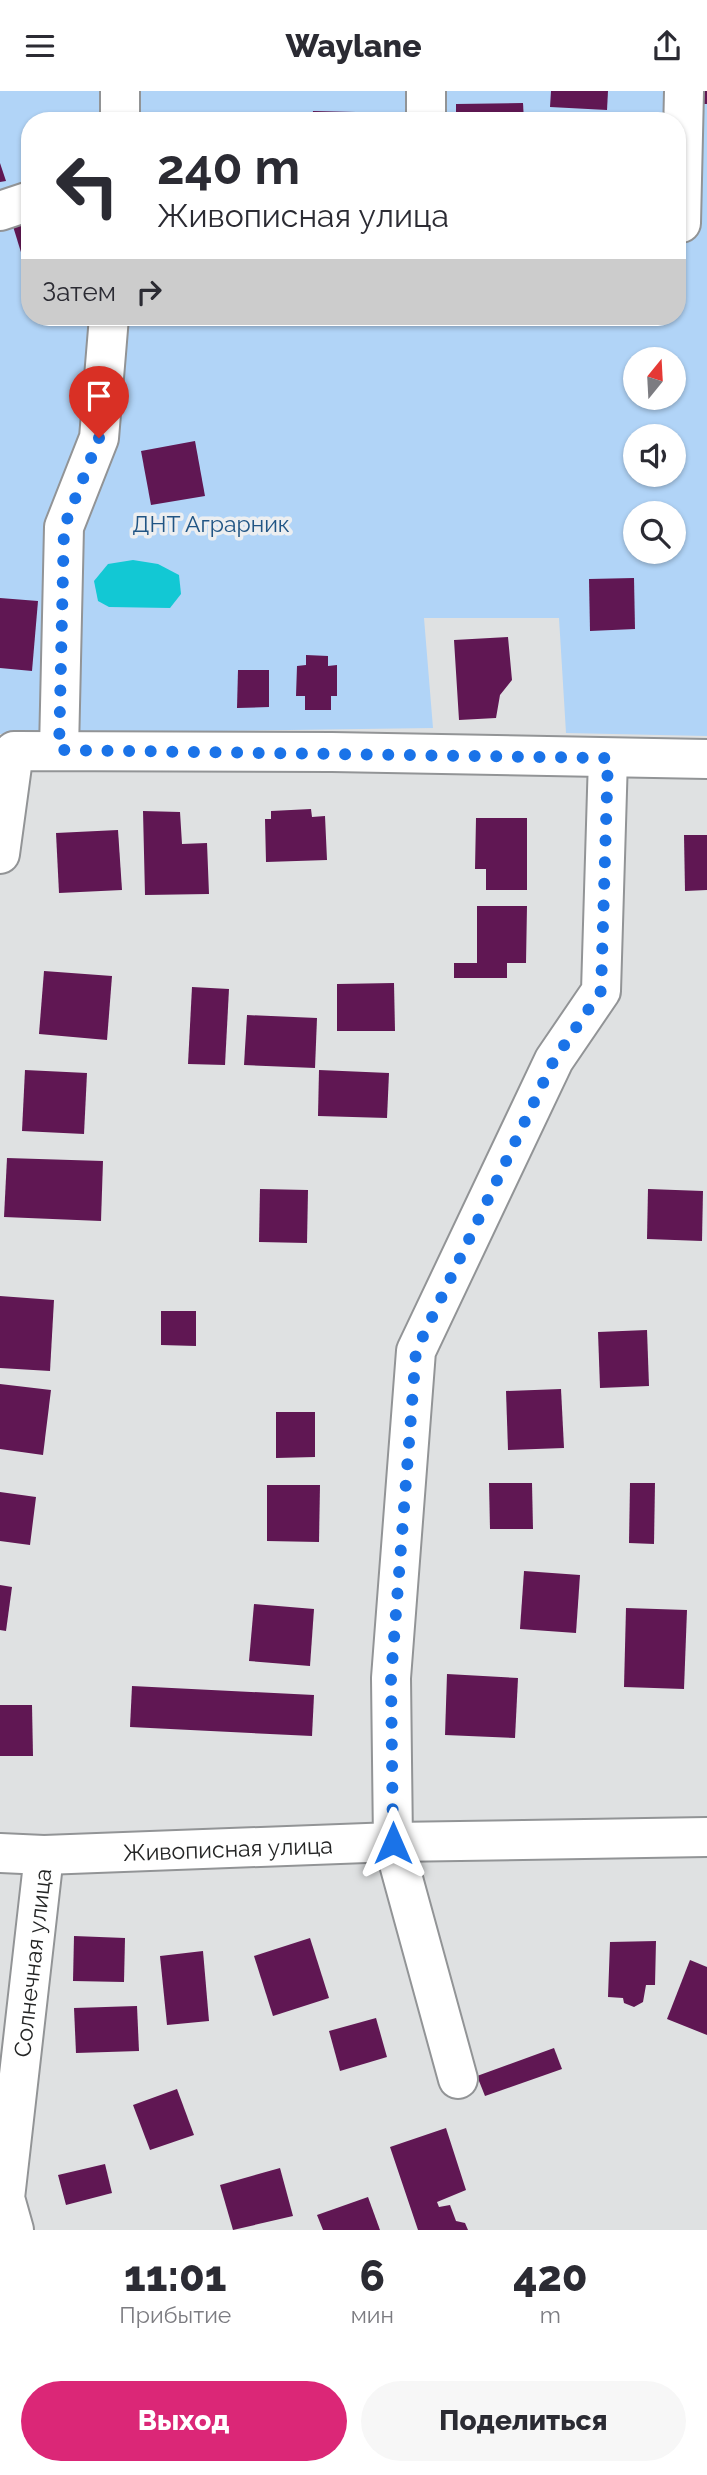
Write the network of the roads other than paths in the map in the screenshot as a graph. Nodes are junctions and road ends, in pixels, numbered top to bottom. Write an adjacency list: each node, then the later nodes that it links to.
1 (121, 91): 4 (street)
2 (426, 91): 5 (street)
3 (684, 91): 6 (street)
4 (120, 112)
5 (426, 112)
6 (685, 112)
7 (686, 144): 10 (street)
8 (21, 204): 9 (street)
9 (0, 211)
10 (689, 224)
11 (108, 326): 13 (street)
12 (7, 750): 13 (street); 16 (street)
13 (59, 750): 14 (street)
14 (608, 758): 15 (street); 18 (street)
15 (707, 759)
16 (0, 854)
17 (707, 1837): 18 (street, Живописная улица)
18 (393, 1843): 20 (street, Живописная улица); 21 (street)
19 (0, 1853): 20 (street, Живописная улица)
20 (44, 1855): 22 (street, Солнечная улица)
21 (458, 2079)
22 (6, 2209)

